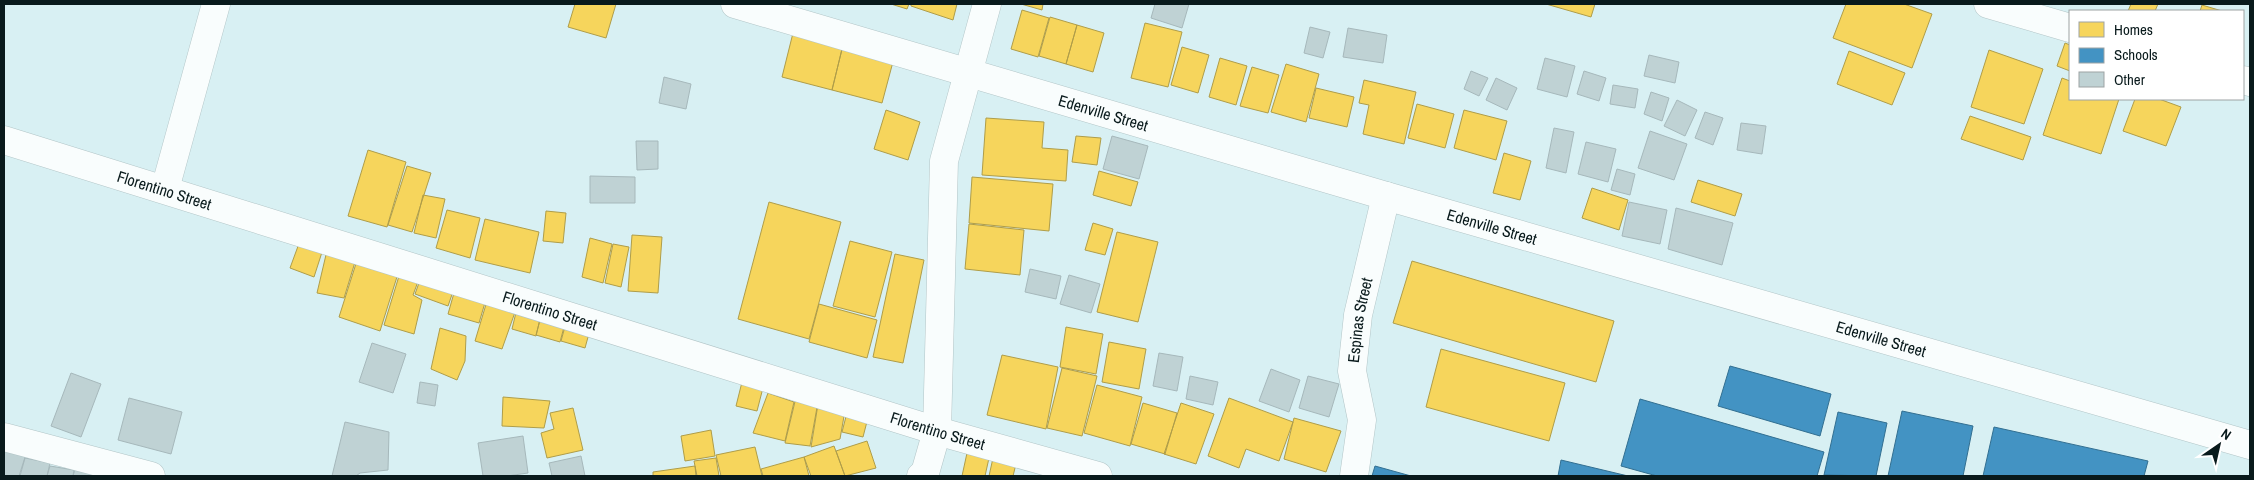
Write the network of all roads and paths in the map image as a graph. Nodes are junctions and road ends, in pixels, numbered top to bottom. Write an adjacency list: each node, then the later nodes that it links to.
1 (216, 4): 8 (street)
2 (735, 4): 6 (street, Edenville Street)
3 (987, 4): 6 (street)
4 (1988, 4): 5 (street)
5 (2069, 28)
6 (967, 74): 9 (street, Edenville Street); 10 (street)
7 (4, 140): 8 (street, Florentino Street)
8 (165, 189): 10 (street, Florentino Street)
9 (1386, 196): 12 (street, Edenville Street); 16 (street, Espinas Street)
10 (937, 430): 14 (street); 15 (street, Florentino Street)
11 (4, 437): 13 (street)
12 (2250, 445)
13 (151, 476)
14 (921, 476)
15 (1098, 476)
16 (1354, 476)

